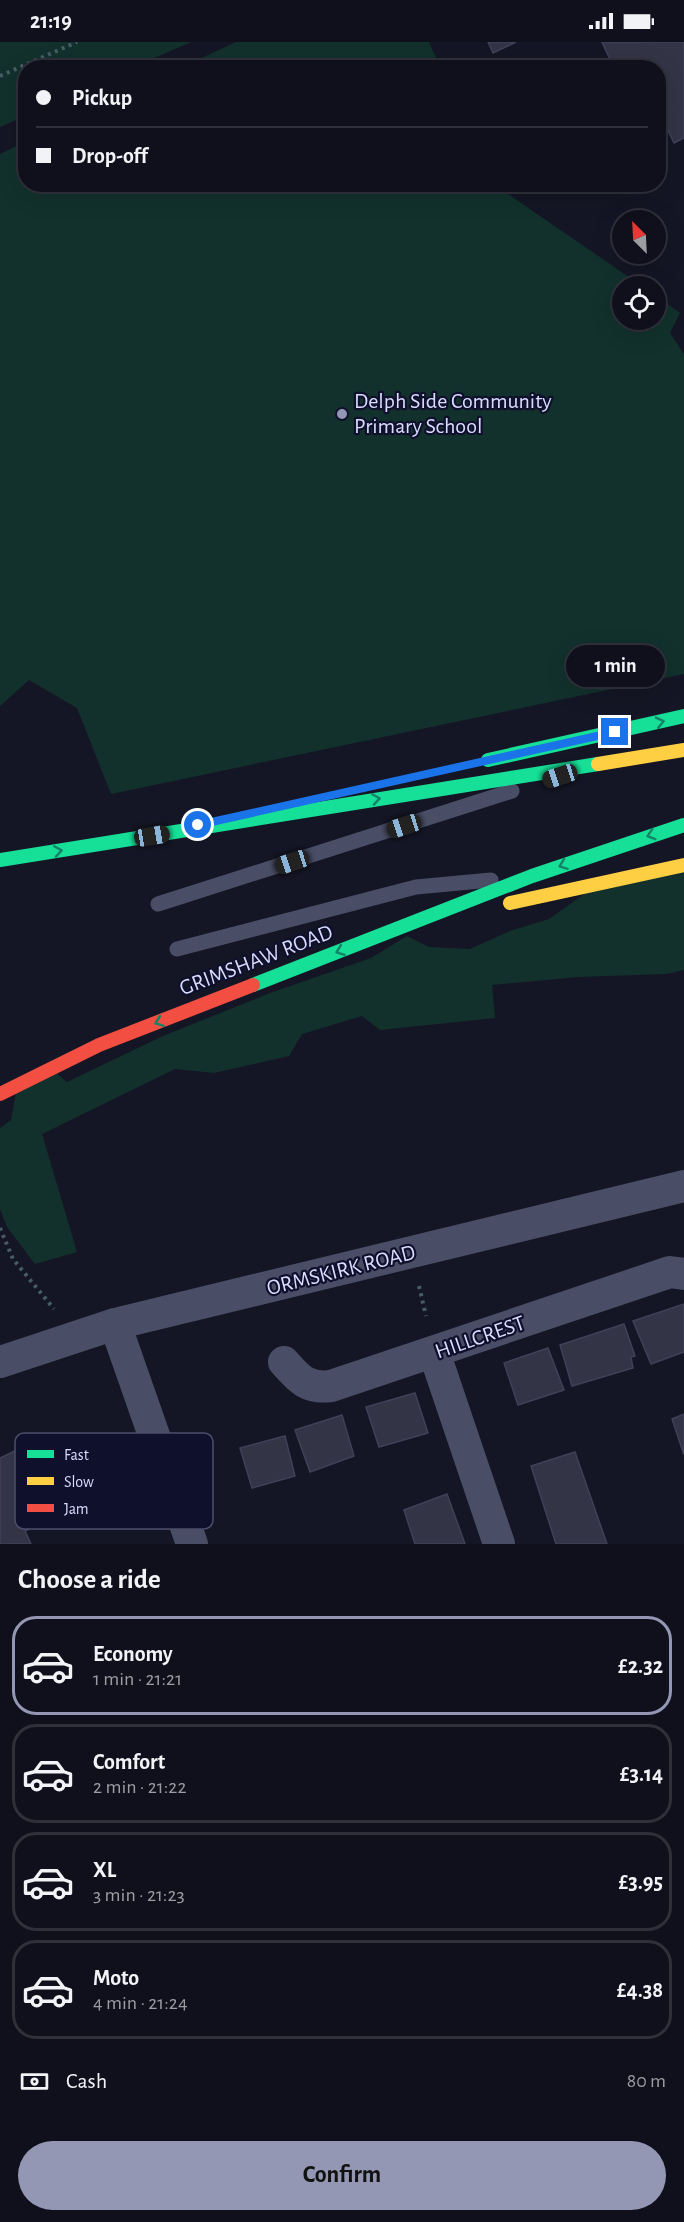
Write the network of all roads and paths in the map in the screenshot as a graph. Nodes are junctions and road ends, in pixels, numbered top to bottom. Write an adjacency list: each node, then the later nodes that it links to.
1 (77, 42): 2 (path)
2 (36, 60)
3 (18, 68): 4 (path)
4 (0, 76)
5 (684, 716): 8 (main road, one-way to 5)
6 (684, 750): 7 (main road)
7 (605, 762): 11 (main road, one-way to 7); 15 (lane)
8 (476, 763)
9 (383, 784): 11 (main road)
10 (684, 825): 14 (main road, GRIMSHAW ROAD, one-way to 14)
11 (152, 836): 12 (main road, one-way to 11)
12 (0, 860)
13 (684, 865): 16 (main road)
14 (532, 876): 16 (main road, GRIMSHAW ROAD); 17 (lane, GRIMSHAW ROAD)
15 (158, 904)
16 (408, 925): 18 (main road, GRIMSHAW ROAD, one-way to 18)
17 (177, 949)
18 (0, 1094)
19 (684, 1186): 21 (street, ORMSKIRK ROAD)
20 (0, 1228): 24 (path)
21 (411, 1252): 23 (street, ORMSKIRK ROAD); 25 (path)
22 (684, 1274): 25 (street, HILLCREST)
23 (115, 1324): 24 (street, ORMSKIRK ROAD); 28 (street)
24 (64, 1339): 26 (street, ORMSKIRK ROAD)
25 (434, 1352): 27 (street, HILLCREST); 31 (street)
26 (0, 1362)
27 (284, 1362)
28 (153, 1433)
29 (187, 1529): 30 (street)
30 (192, 1544)
31 (499, 1544)

